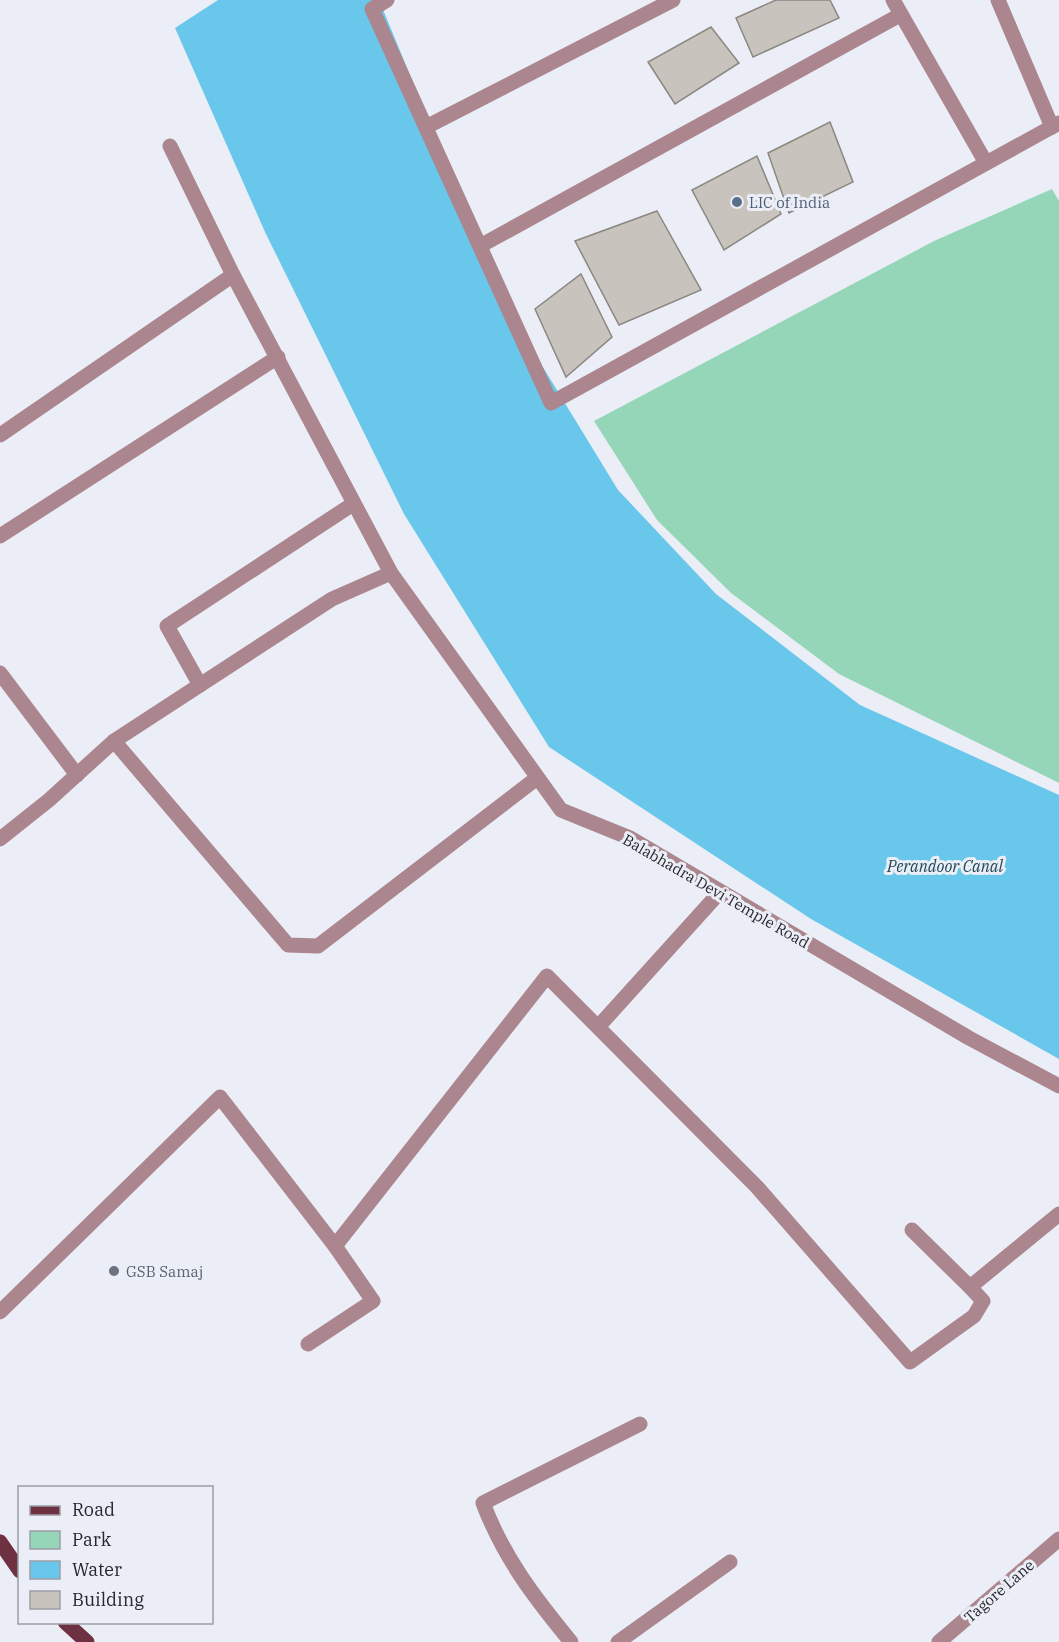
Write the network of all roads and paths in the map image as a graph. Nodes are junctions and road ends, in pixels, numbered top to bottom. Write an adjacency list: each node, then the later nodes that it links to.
1 (387, 0): 7 (street)
2 (673, 0): 7 (street)
3 (893, 0): 5 (street)
4 (998, 0): 6 (street)
5 (900, 15): 9 (street); 10 (street)
6 (1056, 125): 9 (street)
7 (426, 127): 10 (street)
8 (170, 146): 11 (street, Balabhadra Devi Temple Road)
9 (986, 163): 10 (street)
10 (480, 246)
11 (233, 275): 12 (street, Balabhadra Devi Temple Road); 13 (street)
12 (278, 357): 14 (street, Balabhadra Devi Temple Road); 15 (street)
13 (0, 435)
14 (353, 504): 16 (street, Balabhadra Devi Temple Road); 18 (street)
15 (0, 536)
16 (391, 573): 18 (street); 21 (street, Balabhadra Devi Temple Road)
17 (0, 673): 20 (street)
18 (200, 685): 19 (street)
19 (114, 741): 20 (street); 21 (street)
20 (77, 775): 22 (street)
21 (537, 778): 23 (street, Balabhadra Devi Temple Road)
22 (0, 839)
23 (720, 892): 24 (street); 25 (street, Balabhadra Devi Temple Road)
24 (598, 1027): 28 (street); 29 (street)
25 (1059, 1086)
26 (1059, 1214): 29 (street)
27 (912, 1230): 29 (street)
28 (335, 1246): 30 (street); 31 (street)
29 (970, 1287)
30 (0, 1312)
31 (308, 1344)
32 (640, 1424): 39 (street)
33 (1059, 1539): 41 (street, Tagore Lane)
34 (0, 1542): 36 (main road)
35 (730, 1562): 40 (street)
36 (18, 1568)
37 (66, 1624): 38 (main road)
38 (87, 1642)
39 (572, 1642)
40 (618, 1642)
41 (939, 1642)

